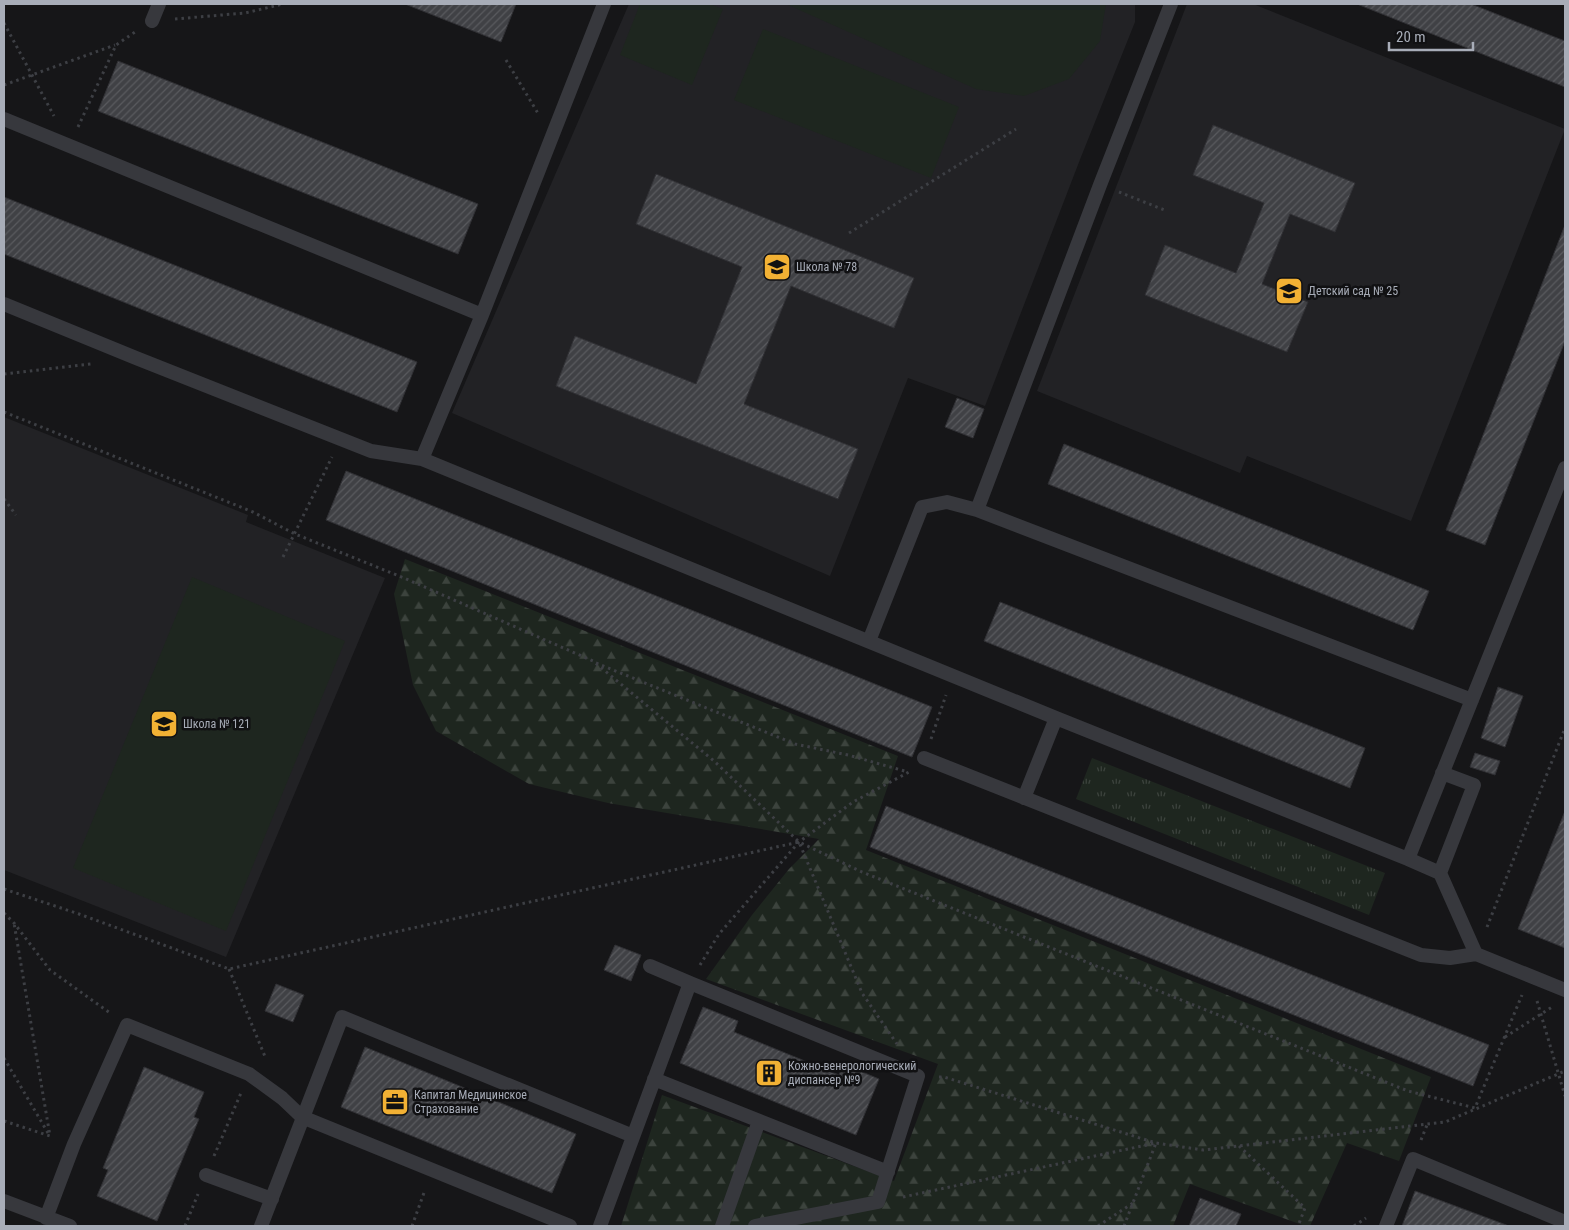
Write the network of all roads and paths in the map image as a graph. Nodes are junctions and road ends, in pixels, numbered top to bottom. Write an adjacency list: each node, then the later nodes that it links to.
1 (159, 4): 5 (lane)
2 (283, 4): 5 (path)
3 (604, 4): 12 (lane)
4 (1171, 4): 14 (lane)
5 (152, 21): 7 (path)
6 (4, 23): 13 (path)
7 (116, 45): 9 (path); 13 (path)
8 (506, 60): 12 (path)
9 (4, 85)
10 (4, 118): 13 (lane)
11 (1016, 129): 16 (path)
12 (552, 137): 18 (lane)
13 (69, 146): 18 (lane)
14 (1100, 185): 15 (path); 26 (lane)
15 (1167, 211)
16 (849, 233)
17 (4, 304): 22 (lane)
18 (482, 315): 23 (lane)
19 (98, 363): 20 (path)
20 (4, 374)
21 (4, 412): 28 (path)
22 (341, 439): 23 (lane); 28 (path)
23 (422, 459): 30 (lane)
24 (1565, 468): 33 (lane)
25 (4, 499): 27 (path)
26 (977, 510): 30 (lane); 33 (lane)
27 (16, 515)
28 (295, 534): 29 (path); 31 (path)
29 (283, 557)
30 (869, 641): 32 (lane)
31 (593, 662): 37 (path); 40 (path)
32 (953, 676): 34 (lane); 36 (path)
33 (1472, 700): 38 (lane)
34 (1056, 718): 39 (lane); 41 (lane)
35 (1565, 728): 46 (path)
36 (924, 758): 37 (path); 39 (lane)
37 (909, 772): 40 (path)
38 (1442, 773): 41 (lane); 42 (lane)
39 (1024, 798): 46 (lane)
40 (799, 842): 48 (path); 50 (path); 56 (path); 65 (path)
41 (1408, 859): 42 (lane)
42 (1440, 873): 46 (lane)
43 (4, 888): 48 (path)
44 (4, 914): 45 (path)
45 (14, 923): 54 (path); 69 (path)
46 (1476, 954): 49 (lane)
47 (650, 966): 50 (lane)
48 (229, 969): 58 (path)
49 (1530, 976): 51 (lane); 53 (path); 55 (path)
50 (690, 983): 62 (lane); 63 (lane)
51 (1565, 990)
52 (1557, 1004): 53 (path)
53 (1541, 1014): 55 (path); 61 (path)
54 (126, 1024): 60 (lane); 72 (lane)
55 (1504, 1038): 65 (path)
56 (898, 1045)
57 (4, 1058): 69 (path)
58 (266, 1061)
59 (1565, 1071): 61 (path)
60 (249, 1074): 66 (lane); 76 (path)
61 (1558, 1074): 64 (path); 65 (path)
62 (918, 1076): 71 (path); 75 (lane)
63 (654, 1079): 68 (lane); 70 (lane)
64 (1565, 1096)
65 (1475, 1108): 73 (path)
66 (302, 1117): 70 (lane); 74 (lane); 77 (lane)
67 (4, 1121): 69 (path)
68 (759, 1121): 75 (lane); 89 (lane)
69 (50, 1136): 72 (path)
70 (634, 1136): 88 (lane)
71 (1156, 1143): 73 (path); 79 (path); 80 (path)
72 (74, 1144): 81 (lane)
73 (1239, 1146): 93 (path)
74 (432, 1171): 86 (path); 87 (lane)
75 (888, 1172): 79 (lane)
76 (206, 1175): 77 (lane); 84 (path)
77 (272, 1198): 85 (lane)
78 (4, 1201): 81 (lane)
79 (878, 1202): 90 (lane)
80 (1134, 1202): 91 (path); 92 (path)
81 (46, 1218): 83 (lane)
82 (1565, 1222): 94 (lane)
83 (70, 1226)
84 (185, 1226)
85 (261, 1226)
86 (412, 1226)
87 (570, 1226)
88 (600, 1226)
89 (722, 1226)
90 (755, 1226)
91 (1098, 1226)
92 (1124, 1226)
93 (1298, 1226)
94 (1386, 1226)

